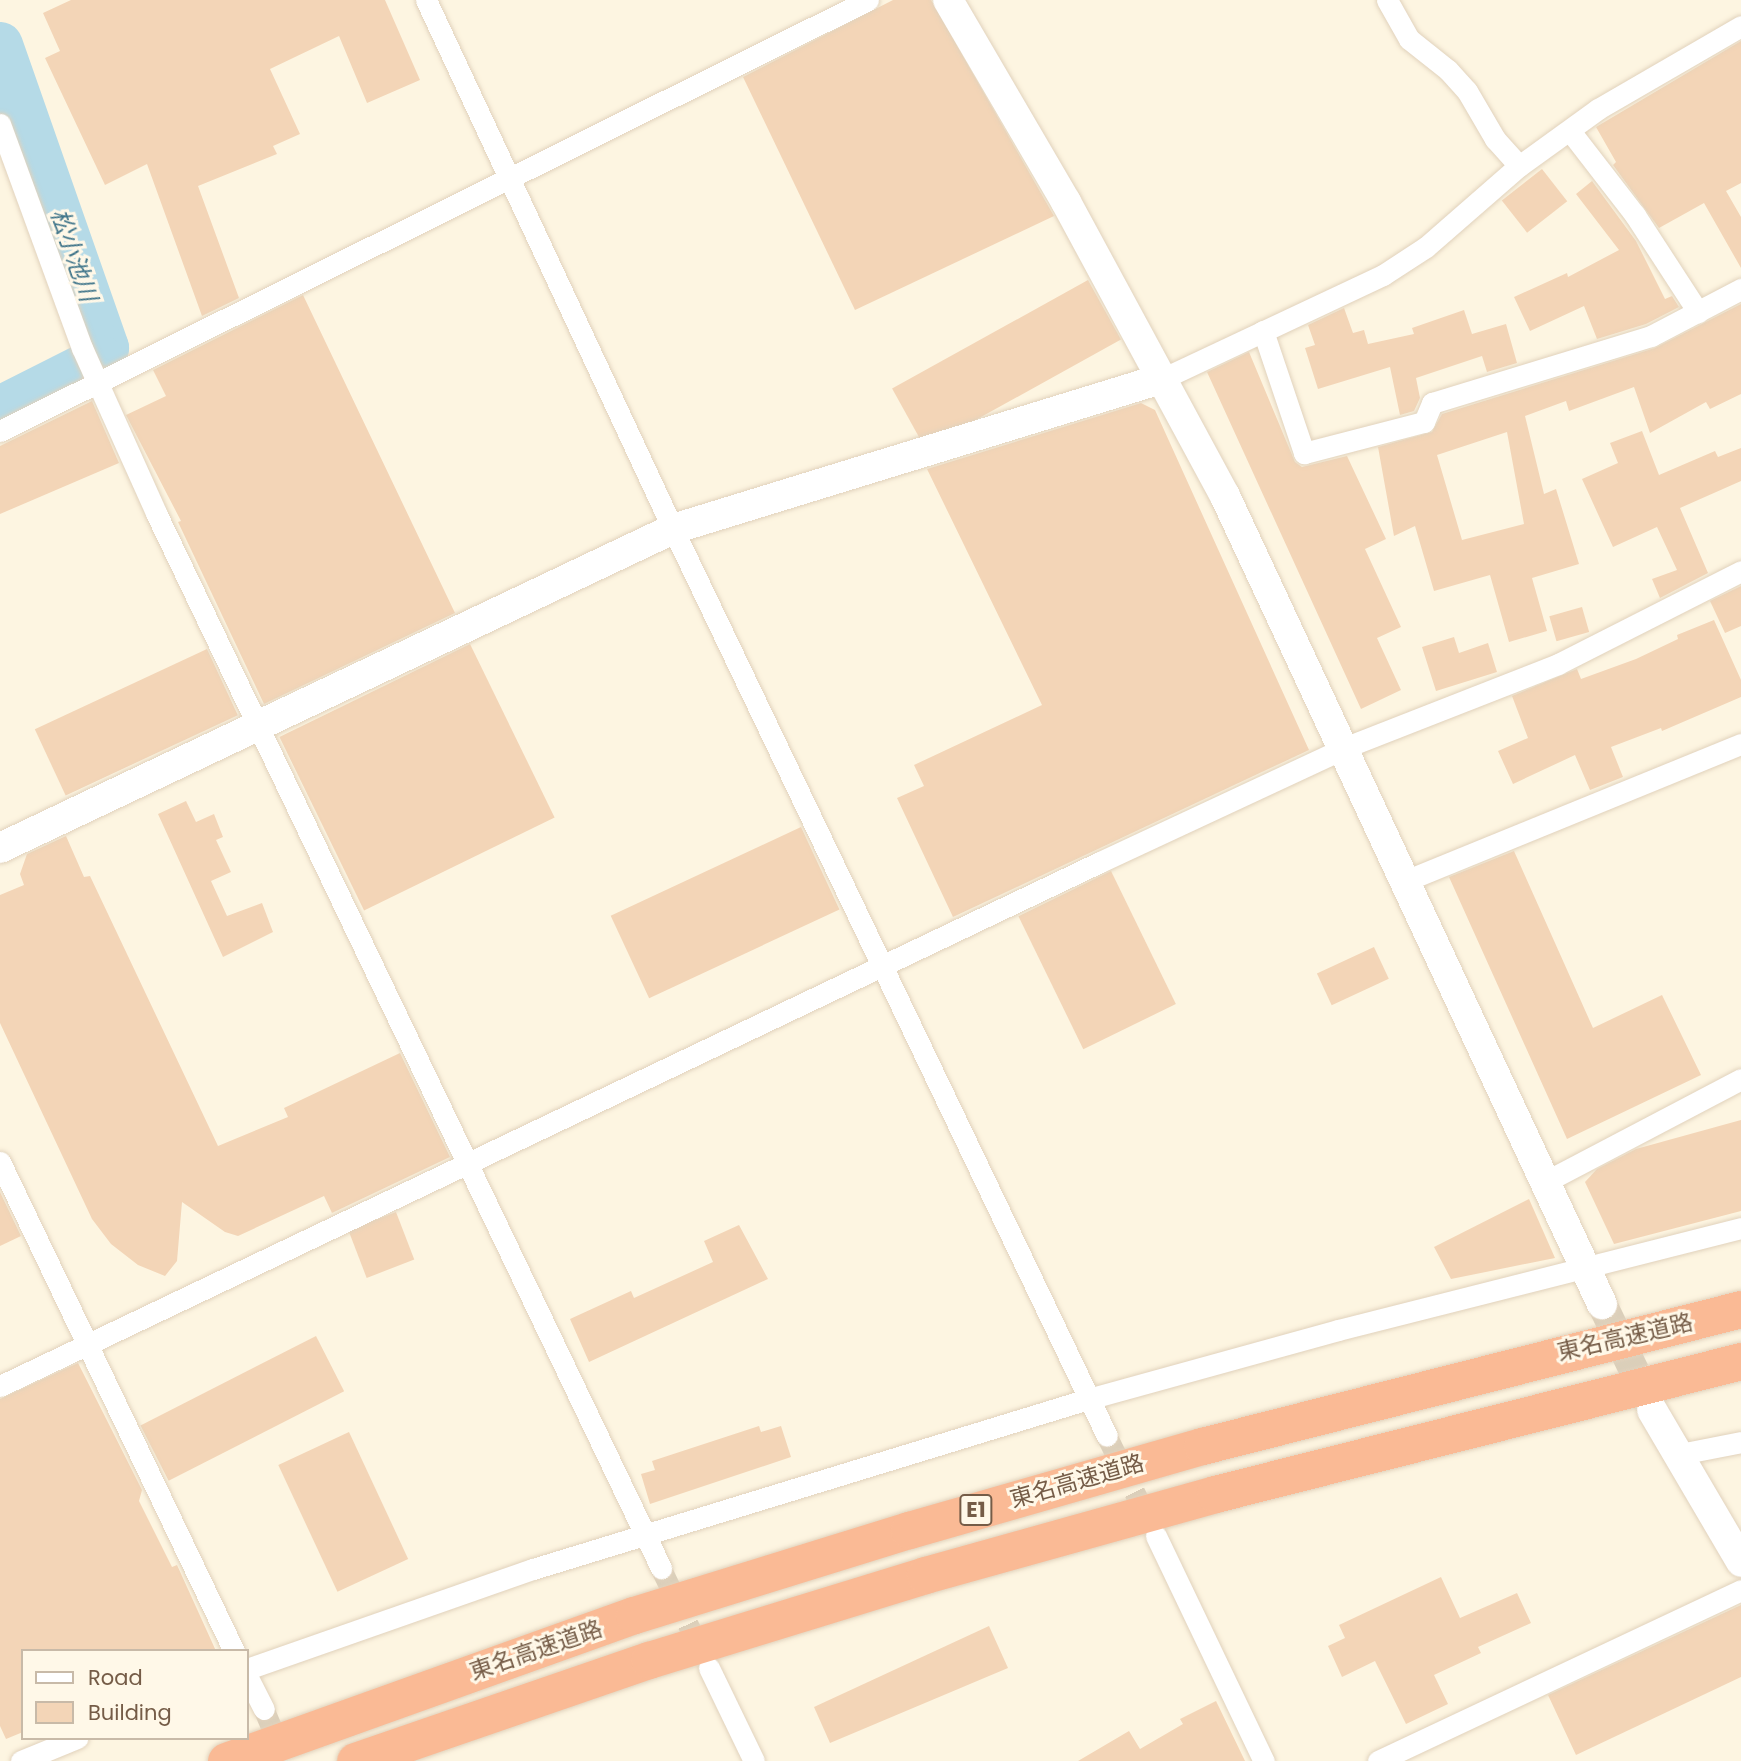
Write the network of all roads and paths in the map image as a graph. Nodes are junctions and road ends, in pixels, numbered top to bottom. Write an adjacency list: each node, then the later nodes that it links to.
1 (426, 0): 9 (street)
2 (869, 0): 9 (street)
3 (948, 0): 13 (street)
4 (1387, 0): 8 (street)
5 (1741, 26): 7 (street)
6 (0, 124): 14 (street)
7 (1570, 131): 8 (street); 11 (street)
8 (1519, 166): 12 (street)
9 (511, 177): 14 (street); 16 (street)
10 (1741, 289): 11 (street)
11 (1698, 312): 12 (street)
12 (1263, 331): 13 (street)
13 (1164, 378): 16 (street); 20 (street)
14 (96, 379): 15 (street); 18 (street)
15 (0, 431)
16 (673, 529): 18 (street); 23 (street)
17 (1741, 571): 20 (street)
18 (259, 723): 21 (street); 26 (street)
19 (1741, 744): 22 (street)
20 (1344, 748): 22 (street); 23 (street)
21 (0, 848)
22 (1405, 881): 27 (street)
23 (884, 965): 26 (street); 35 (street)
24 (1741, 1079): 27 (street)
25 (0, 1162): 32 (street)
26 (469, 1163): 32 (street); 40 (street)
27 (1545, 1182): 29 (street)
28 (1741, 1228): 29 (street)
29 (1585, 1267): 30 (street); 35 (street)
30 (1602, 1304)
31 (1741, 1309): 52 (highway, 東名高速道路 / E1)
32 (88, 1344): 34 (street); 45 (street)
33 (1741, 1362): 53 (highway, 東名高速道路 / E1)
34 (0, 1386)
35 (1088, 1399): 37 (street); 40 (street)
36 (1653, 1410): 39 (street)
37 (1107, 1436)
38 (1741, 1442): 39 (street)
39 (1675, 1455): 42 (street)
40 (647, 1533): 43 (street); 47 (street)
41 (1156, 1536): 55 (street)
42 (1741, 1562)
43 (661, 1568)
44 (1741, 1590): 56 (street)
45 (233, 1649)
46 (709, 1668): 54 (street)
47 (248, 1669)
48 (248, 1678): 49 (street)
49 (264, 1709)
50 (72, 1740): 51 (street)
51 (21, 1761)
52 (226, 1761)
53 (355, 1761)
54 (754, 1761)
55 (1264, 1761)
56 (1377, 1761)

